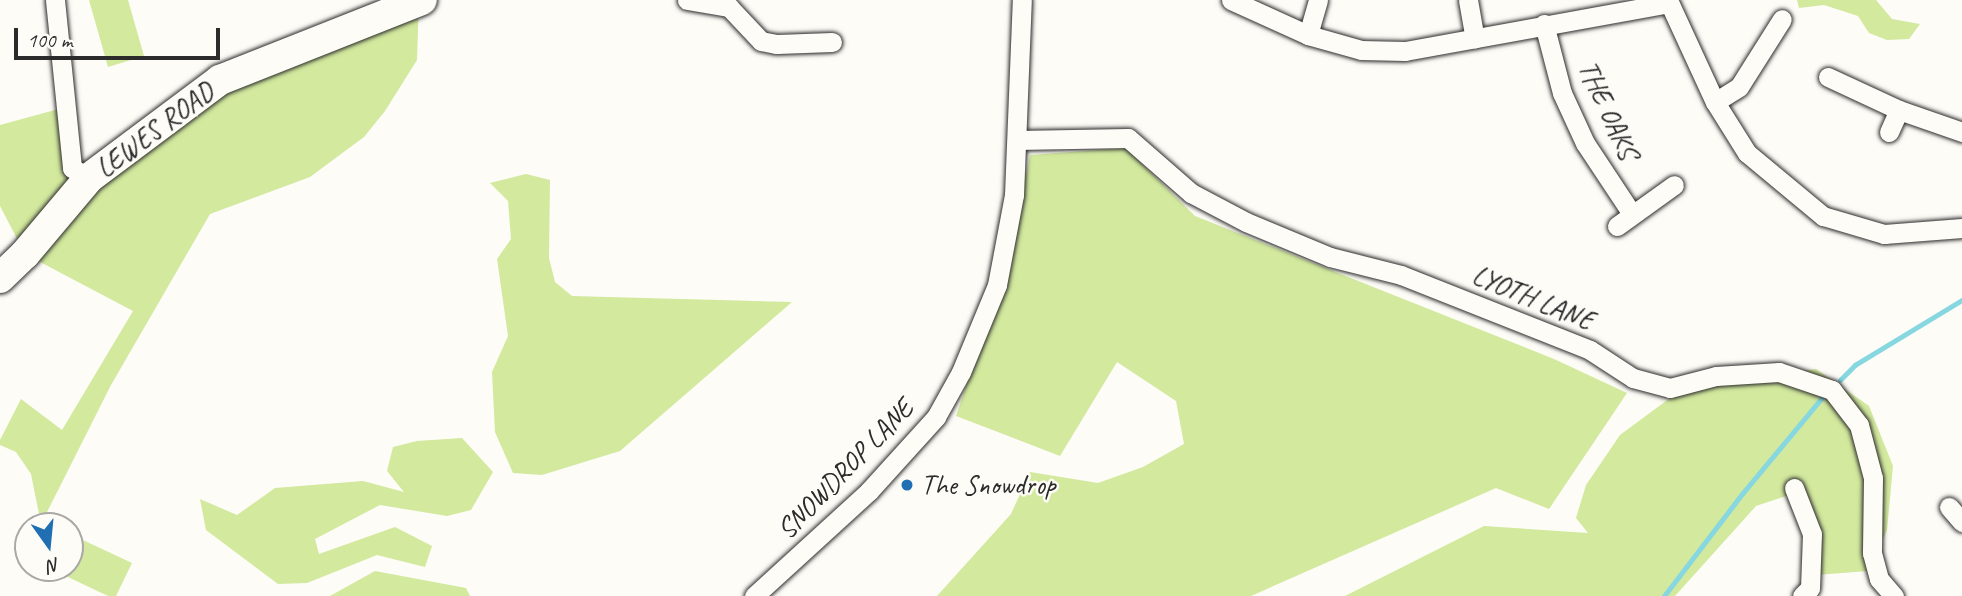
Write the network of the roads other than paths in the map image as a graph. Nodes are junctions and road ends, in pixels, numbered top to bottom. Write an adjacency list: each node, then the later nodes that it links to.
1 (55, 0): 20 (street)
2 (422, 0): 20 (highway, LEWES ROAD)
3 (687, 0): 13 (street)
4 (1022, 0): 19 (street, SNOWDROP LANE)
5 (1231, 0): 11 (street)
6 (1318, 0): 11 (street)
7 (1468, 0): 12 (street)
8 (1668, 1): 10 (street); 15 (street)
9 (1782, 19): 15 (street)
10 (1544, 24): 12 (street); 21 (street, THE OAKS)
11 (1308, 35): 12 (street)
12 (1475, 38)
13 (832, 42)
14 (1828, 77): 16 (street)
15 (1715, 102): 22 (street)
16 (1899, 110): 17 (street); 18 (street)
17 (1889, 132)
18 (1962, 132)
19 (1017, 140): 25 (street, SNOWDROP LANE); 27 (street, LYOTH LANE)
20 (89, 178): 23 (highway, LEWES ROAD)
21 (1674, 185)
22 (1962, 228)
23 (0, 278)
24 (1794, 488): 26 (street)
25 (754, 596)
26 (1802, 596)
27 (1894, 596)

